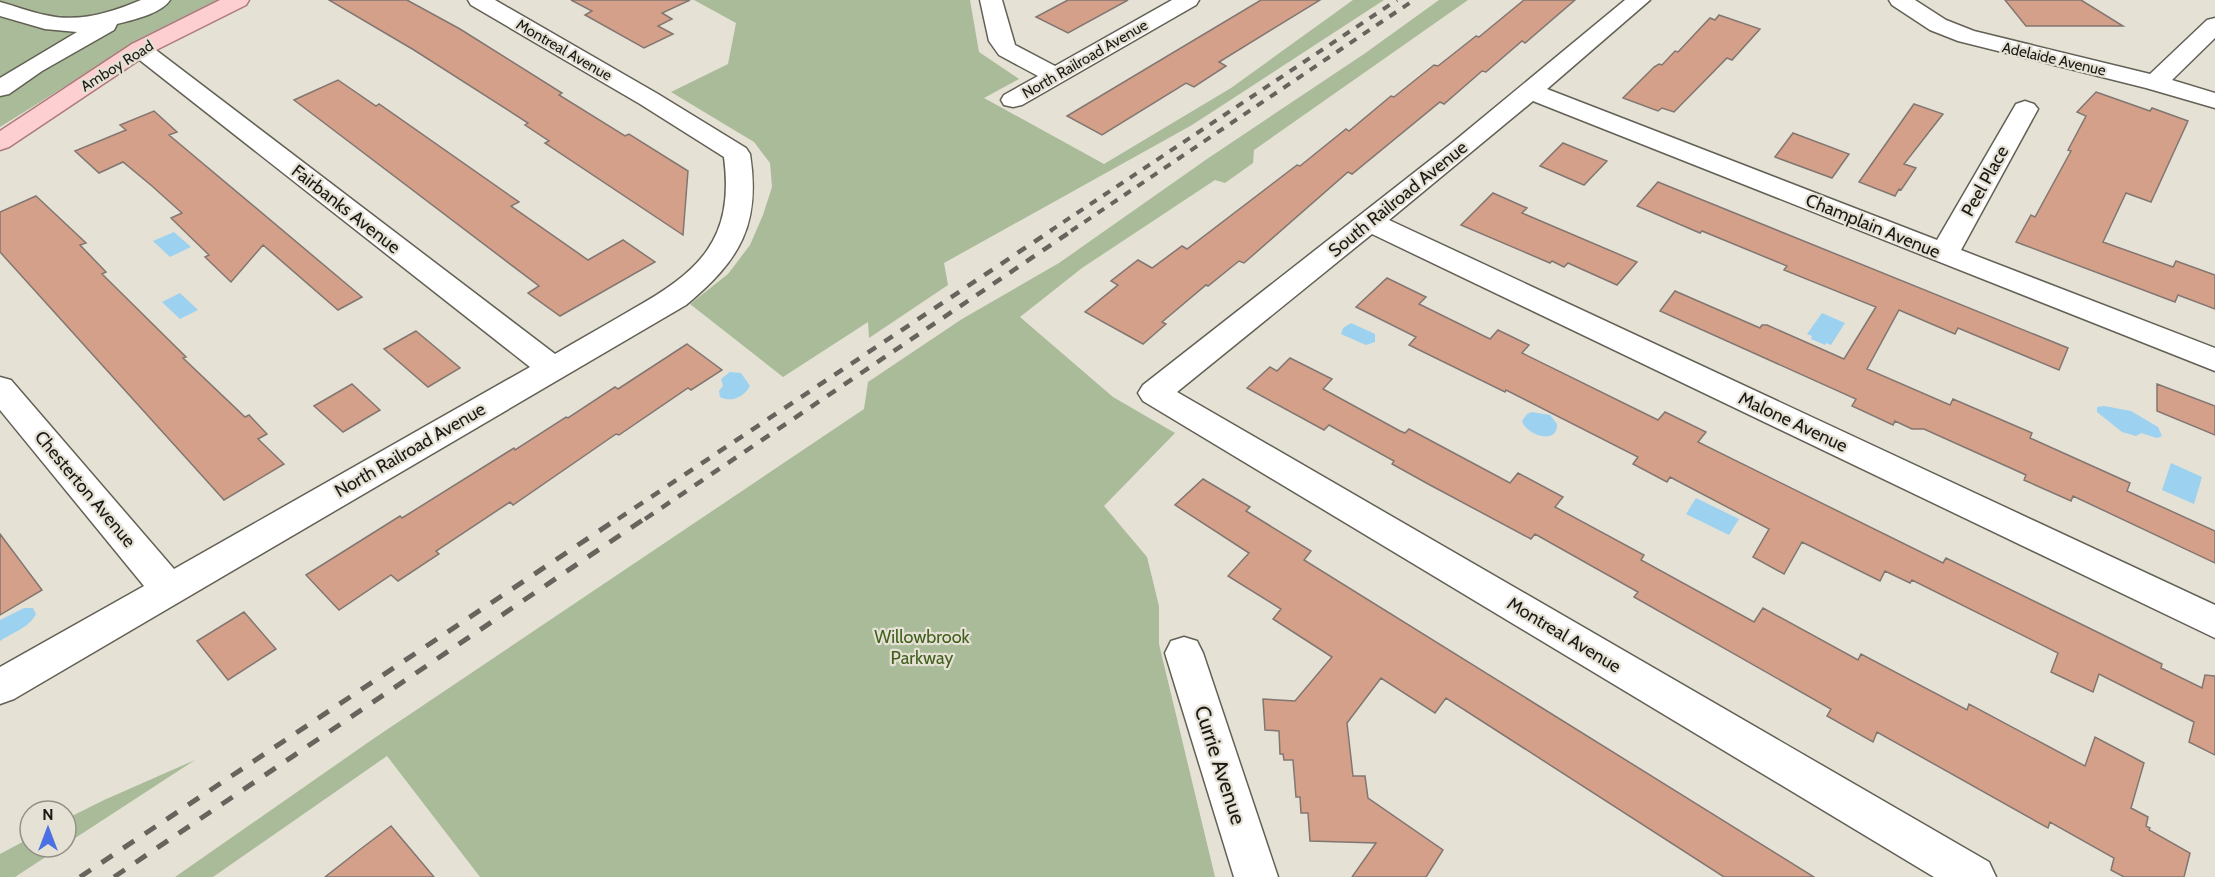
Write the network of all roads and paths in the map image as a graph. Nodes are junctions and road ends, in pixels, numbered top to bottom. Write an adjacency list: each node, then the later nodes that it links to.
1 (159, 0): 9 (street)
2 (238, 0): 12 (main road, Amboy Road)
3 (479, 0): 22 (street, Montreal Avenue)
4 (991, 0): 14 (street)
5 (1188, 0): 14 (street, North Railroad Avenue)
6 (1639, 0): 17 (street, South Railroad Avenue)
7 (1900, 0): 15 (street, Adelaide Avenue)
8 (0, 9): 10 (street)
9 (121, 17): 10 (street); 13 (street)
10 (44, 22): 13 (street)
11 (2215, 24): 15 (street)
12 (140, 49): 21 (main road, Amboy Road); 26 (street, Fairbanks Avenue)
13 (26, 71): 16 (street)
14 (1056, 76): 18 (street, North Railroad Avenue)
15 (2155, 83): 19 (street, Adelaide Avenue)
16 (0, 89)
17 (1532, 92): 23 (street, South Railroad Avenue); 24 (street, Champlain Avenue)
18 (1013, 100)
19 (2215, 101)
20 (2025, 109): 24 (street, Peel Place)
21 (0, 142)
22 (737, 154): 26 (street, North Railroad Avenue)
23 (1370, 222): 28 (street, South Railroad Avenue); 30 (street, Malone Avenue)
24 (1944, 254): 25 (street, Champlain Avenue)
25 (2215, 360)
26 (552, 368): 29 (street, North Railroad Avenue)
27 (0, 388): 29 (street, Chesterton Avenue)
28 (1154, 393): 34 (street, Montreal Avenue)
29 (170, 589): 32 (street, North Railroad Avenue)
30 (2215, 622)
31 (1184, 653): 33 (street, Currie Avenue)
32 (0, 687)
33 (1257, 877)
34 (1974, 877)

